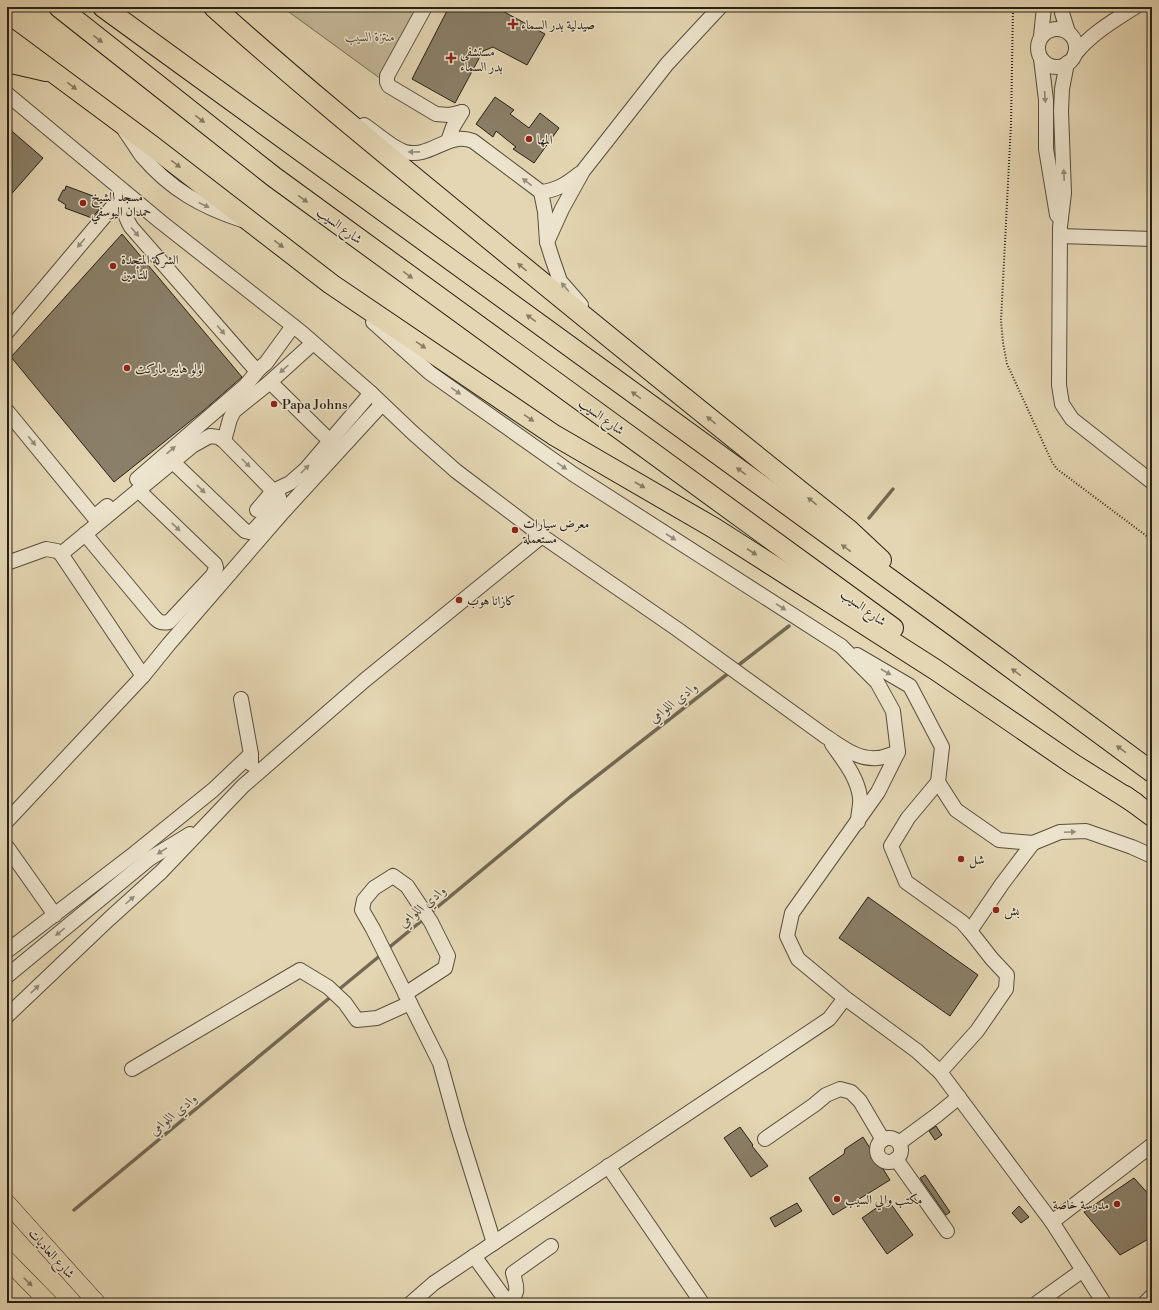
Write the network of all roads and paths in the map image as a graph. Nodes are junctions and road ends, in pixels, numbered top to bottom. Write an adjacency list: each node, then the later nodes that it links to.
1 (103, 7): 51 (highway, one-way to 1)
2 (205, 7): 16 (highway)
3 (214, 7): 16 (highway)
4 (425, 7): 21 (street)
5 (720, 7): 23 (street)
6 (1013, 7): 48 (path)
7 (1044, 7): 13 (street)
8 (1062, 7): 12 (street)
9 (1135, 7): 11 (street)
10 (63, 11): 61 (highway, شارع السيب, one-way to 61)
11 (1096, 32): 12 (street); 17 (street)
12 (1070, 35): 13 (street); 17 (street)
13 (1041, 36): 15 (street)
14 (7, 38): 19 (highway)
15 (1041, 58): 17 (street); 26 (street, one-way to 26)
16 (272, 59): 22 (street, one-way to 16); 33 (highway, one-way to 16)
17 (1071, 59): 26 (street, one-way to 17)
18 (7, 62): 19 (highway)
19 (55, 74): 29 (highway, one-way to 29)
20 (9, 97): 25 (street)
21 (436, 114): 22 (street); 22 (street)
22 (448, 142): 24 (street, one-way to 22)
23 (583, 171): 24 (street); 28 (street)
24 (541, 192): 28 (street)
25 (129, 195): 30 (street); 31 (street, one-way to 31); 34 (street, one-way to 34)
26 (1060, 232): 27 (street); 42 (street)
27 (1152, 239)
28 (547, 242): 33 (street, one-way to 28)
29 (331, 284): 52 (street, one-way to 52); 61 (highway, one-way to 61)
30 (293, 326): 32 (street); 34 (street)
31 (7, 332)
32 (313, 343): 35 (street, one-way to 35); 36 (street)
33 (641, 364): 51 (highway, one-way to 33)
34 (260, 368): 38 (street, one-way to 34)
35 (270, 382): 39 (street); 40 (street)
36 (371, 393): 37 (street); 40 (street)
37 (382, 404): 47 (street); 53 (street)
38 (7, 411)
39 (224, 441): 41 (street); 44 (street, one-way to 44)
40 (330, 441): 44 (street, one-way to 40)
41 (173, 462): 43 (street); 44 (street, one-way to 44)
42 (1152, 482)
43 (138, 490): 46 (street); 46 (street, one-way to 46)
44 (274, 491): 45 (street)
45 (257, 510)
46 (85, 534): 49 (street)
47 (542, 536): 55 (street); 60 (street)
48 (1152, 540)
49 (61, 554): 50 (street); 53 (street)
50 (7, 563)
51 (957, 628): 58 (highway, one-way to 51)
52 (841, 646): 56 (street); 59 (street, one-way to 59)
53 (142, 676): 63 (street)
54 (241, 699): 57 (street)
55 (825, 736): 56 (street); 64 (street)
56 (898, 752): 64 (street)
57 (251, 754): 60 (street); 69 (street)
58 (1152, 772)
59 (938, 782): 66 (street); 70 (street)
60 (243, 786): 65 (street)
61 (1135, 804): 62 (highway, شارع السيب)
62 (1152, 816)
63 (7, 821)
64 (858, 822): 73 (street)
65 (207, 823): 72 (street, one-way to 72); 75 (street, one-way to 65)
66 (1033, 843): 68 (street, one-way to 68); 70 (street)
67 (7, 846): 69 (street)
68 (1152, 856)
69 (55, 914): 71 (street)
70 (970, 931): 77 (street)
71 (7, 951)
72 (7, 976)
73 (845, 998): 77 (street); 84 (street)
74 (407, 999): 74 (street); 76 (street); 90 (street)
75 (7, 1016)
76 (132, 1069)
77 (940, 1072): 78 (street)
78 (958, 1097): 81 (street); 88 (street)
79 (765, 1139): 80 (street)
80 (883, 1140): 81 (street); 83 (street)
81 (899, 1143): 83 (street)
82 (1152, 1145): 88 (street)
83 (896, 1159): 89 (street)
84 (608, 1166): 90 (street); 100 (street)
85 (7, 1199): 87 (main road)
86 (7, 1203): 87 (main road, شارع العاديات)
87 (19, 1217): 98 (main road, شارع العاديات)
88 (1052, 1222): 94 (street)
89 (947, 1231)
90 (494, 1243): 92 (street)
91 (551, 1246): 96 (street)
92 (474, 1256): 96 (street); 99 (street)
93 (7, 1260): 97 (main road, one-way to 97)
94 (1082, 1270): 101 (street); 102 (street)
95 (1152, 1296): 103 (street)
96 (508, 1302)
97 (50, 1303)
98 (97, 1303)
99 (411, 1303)
100 (702, 1303)
101 (1037, 1303)
102 (1104, 1303)
103 (1145, 1303)

